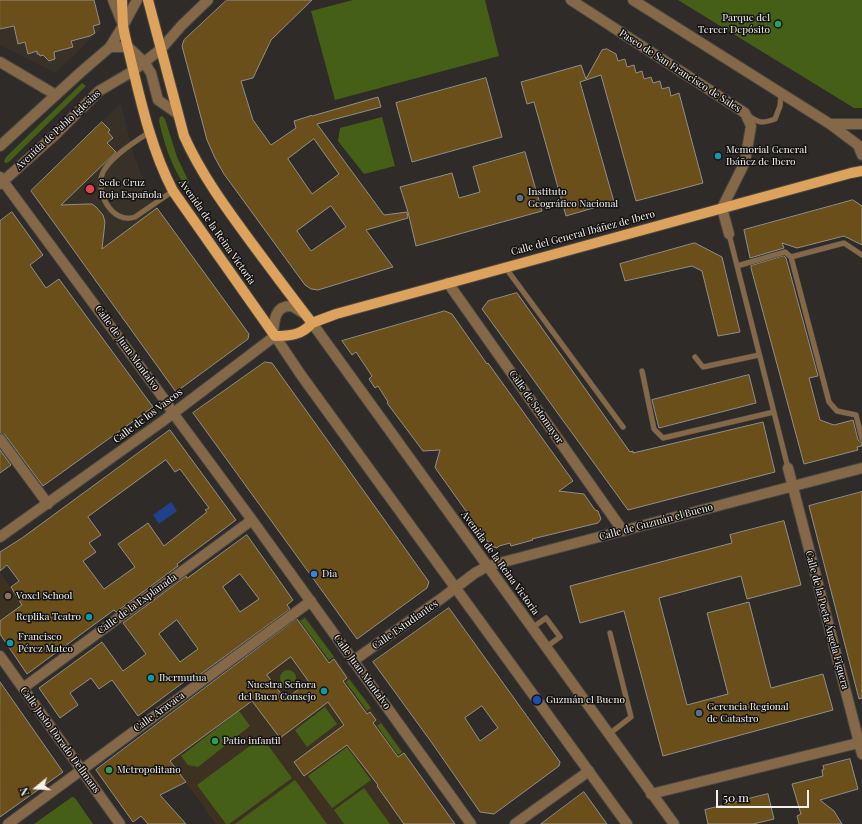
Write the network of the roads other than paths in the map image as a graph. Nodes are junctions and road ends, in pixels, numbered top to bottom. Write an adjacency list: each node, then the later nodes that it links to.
1 (113, 0): 8 (street, Avenida de la Reina Victoria)
2 (122, 0): 8 (main road, Avenida de la Reina Victoria)
3 (137, 0): 8 (street)
4 (148, 0): 11 (main road, Avenida de la Reina Victoria)
5 (208, 0): 11 (street, Avenida de Pablo Iglesias)
6 (571, 0): 17 (street, Paseo de San Francisco de Sales)
7 (633, 0): 15 (street)
8 (123, 26): 9 (main road, Avenida de la Reina Victoria); 10 (street)
9 (128, 46): 10 (street); 13 (street); 14 (main road, Avenida de la Reina Victoria)
10 (110, 47): 16 (street)
11 (161, 49): 13 (street, Avenida de Pablo Iglesias); 18 (main road, Avenida de la Reina Victoria)
12 (0, 62): 16 (street)
13 (144, 62): 14 (street, Avenida de Pablo Iglesias); 18 (street)
14 (134, 71): 21 (main road, Avenida de la Reina Victoria); 25 (street, Avenida de Pablo Iglesias)
15 (782, 94): 17 (lane); 19 (street)
16 (56, 95): 22 (street)
17 (745, 113): 27 (street, Paseo de San Francisco de Sales)
18 (178, 114): 34 (main road, Avenida de la Reina Victoria)
19 (830, 124): 20 (street); 23 (street)
20 (862, 124)
21 (150, 132): 26 (main road, Avenida de la Reina Victoria); 26 (lane)
22 (0, 146)
23 (862, 155)
24 (862, 171): 27 (main road, Calle del General Ibáñez de Ibero)
25 (1, 180): 40 (street, Calle de Juan Montalvo)
26 (173, 192): 35 (main road, Avenida de la Reina Victoria)
27 (722, 208): 28 (street); 32 (main road, Calle del General Ibáñez de Ibero)
28 (729, 234): 31 (lane)
29 (862, 255): 30 (lane)
30 (792, 257): 31 (lane); 43 (lane)
31 (737, 266): 36 (lane)
32 (505, 267): 33 (main road, Calle del General Ibáñez de Ibero); 41 (lane)
33 (448, 283): 34 (main road, Calle del General Ibáñez de Ibero); 49 (street, Calle de Sotomayor)
34 (309, 319): 35 (main road); 35 (street, Avenida de la Reina Victoria); 51 (street, Avenida de la Reina Victoria)
35 (274, 335): 40 (street, Calle de los Vascos); 52 (street, Avenida de la Reina Victoria)
36 (759, 355): 37 (lane); 39 (lane)
37 (695, 357)
38 (642, 371): 39 (lane)
39 (774, 412): 44 (lane)
40 (173, 413): 47 (street, Calle de los Vascos); 48 (street, Calle de Juan Montalvo)
41 (623, 427)
42 (0, 439): 47 (street)
43 (862, 439)
44 (788, 468): 46 (street, Calle de la Poeta Ángela Figuera)
45 (862, 468): 46 (street, Calle de Guzmán el Bueno)
46 (792, 486): 49 (street, Calle de Guzmán el Bueno); 61 (street, Calle de la Poeta Ángela Figuera)
47 (48, 504): 50 (street, Calle de los Vascos)
48 (252, 520): 53 (street, Calle Juan Montalvo); 59 (street, Calle de la Explanada)
49 (623, 531): 51 (street, Calle de Guzmán el Bueno)
50 (0, 537)
51 (488, 566): 52 (street, Calle de Guzmán el Bueno); 54 (street, Avenida de la Reina Victoria)
52 (456, 588): 58 (street, Calle Estudiantes); 64 (street, Avenida de la Reina Victoria)
53 (311, 601): 58 (street, Calle Juan Montalvo); 63 (street, Calle Aravaca)
54 (532, 628): 56 (street, Avenida de la Reina Victoria); 56 (lane)
55 (610, 633): 60 (lane)
56 (546, 647): 60 (street, Avenida de la Reina Victoria)
57 (0, 656): 59 (street, Calle Justo Dorado Dellmans)
58 (353, 661): 68 (street, Calle Juan Montalvo)
59 (22, 688): 63 (street, Calle Justo Dorado Dellmans)
60 (608, 734): 65 (street, Avenida de la Reina Victoria)
61 (860, 743): 62 (street, Calle de la Poeta Ángela Figuera); 65 (street)
62 (862, 754)
63 (82, 770): 66 (street, Calle Aravaca); 67 (street, Calle Justo Dorado Dellmans)
64 (589, 771): 69 (street); 70 (street, Avenida de la Reina Victoria)
65 (651, 794): 71 (street, Avenida de la Reina Victoria)
66 (8, 824)
67 (120, 824)
68 (471, 824)
69 (515, 824)
70 (628, 824)
71 (674, 824)

